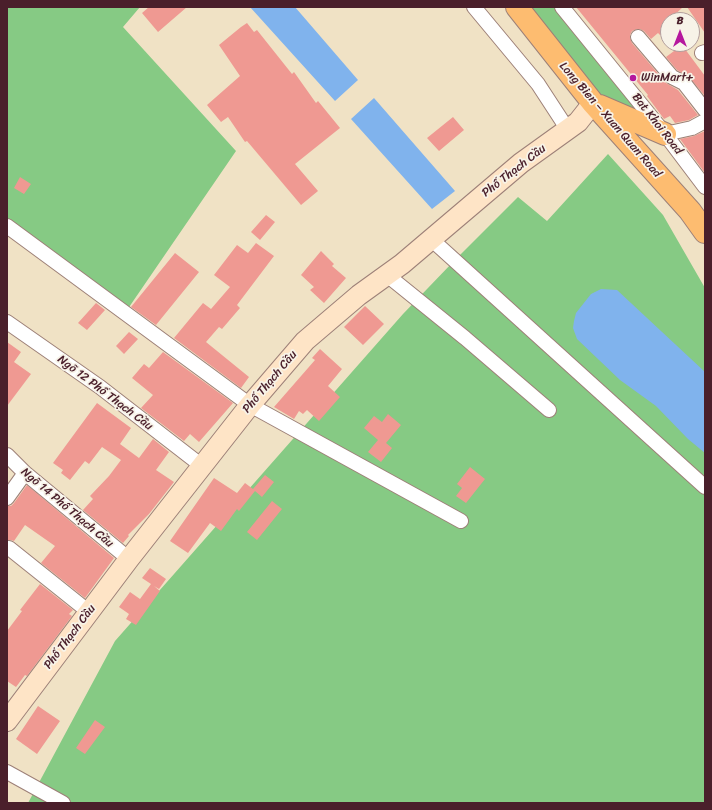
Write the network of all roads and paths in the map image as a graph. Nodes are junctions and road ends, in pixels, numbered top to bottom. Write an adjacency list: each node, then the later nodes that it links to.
1 (474, 7): 8 (street)
2 (517, 7): 5 (main road, Long Bien – Xuan Quan Road)
3 (562, 7): 9 (street, Bat Khoi Road)
4 (638, 38): 6 (street)
5 (593, 104): 8 (street, Phố Thạch Cầu); 9 (main road); 12 (main road, Long Bien – Xuan Quan Road)
6 (705, 110)
7 (705, 121): 9 (street)
8 (568, 130): 13 (street, Phố Thạch Cầu)
9 (665, 134): 10 (street, Bat Khoi Road)
10 (705, 187)
11 (7, 226): 16 (street)
12 (705, 232)
13 (431, 240): 14 (street, Phố Thạch Cầu); 21 (street)
14 (387, 275): 16 (street, Phố Thạch Cầu); 17 (street)
15 (7, 322): 19 (street, Ngõ 12 Phố Thạch Cầu)
16 (250, 405): 19 (street, Phố Thạch Cầu); 23 (street)
17 (549, 410)
18 (7, 455): 20 (street, Ngõ 14 Phố Thạch Cầu)
19 (202, 466): 25 (street, Phố Thạch Cầu)
20 (25, 473): 22 (street); 25 (street, Ngõ 14 Phố Thạch Cầu)
21 (705, 487)
22 (7, 498)
23 (461, 521)
24 (9, 548): 26 (street)
25 (129, 559): 26 (street, Phố Thạch Cầu)
26 (89, 612): 27 (street, Phố Thạch Cầu)
27 (7, 721)
28 (7, 772): 29 (street)
29 (63, 803)

